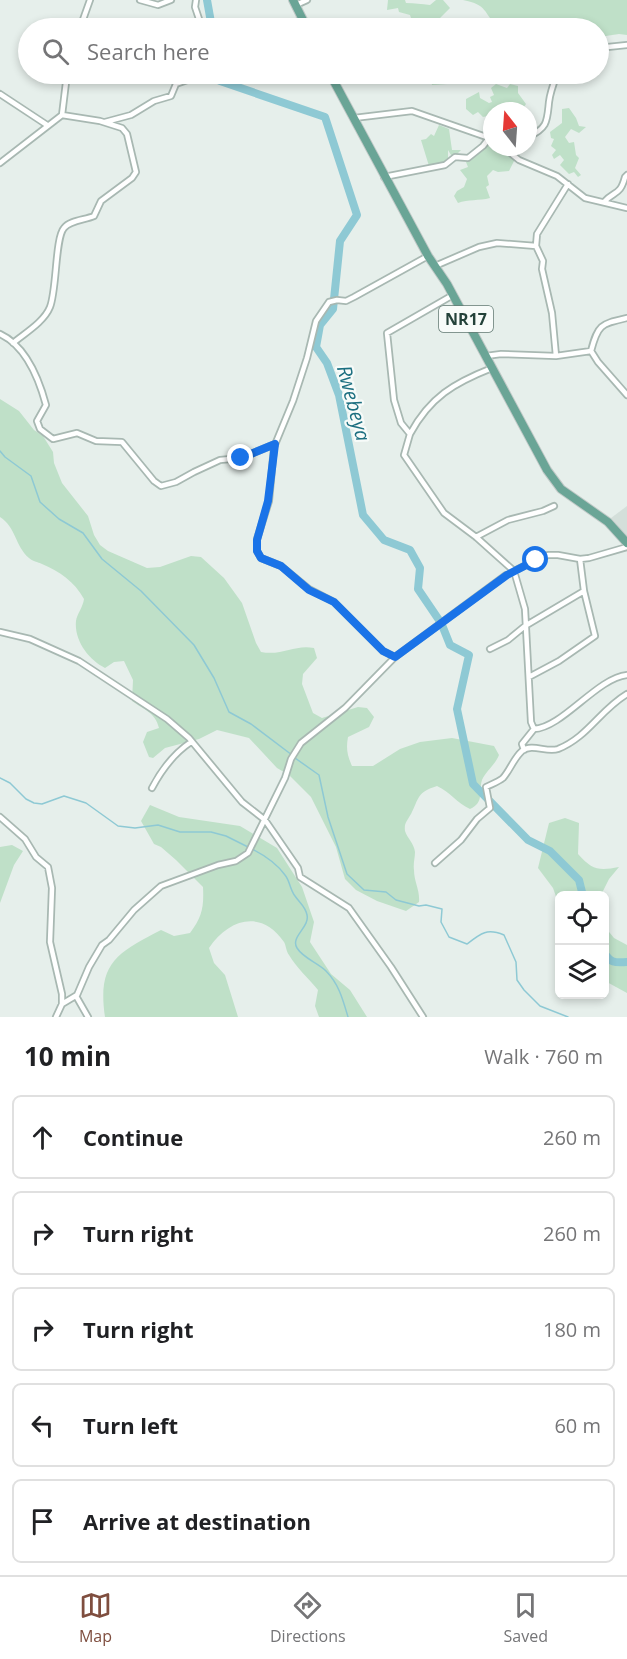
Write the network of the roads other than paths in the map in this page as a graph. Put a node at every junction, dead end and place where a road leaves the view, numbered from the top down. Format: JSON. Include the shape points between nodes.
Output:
{"nodes":[{"id":1,"x":90,"y":0,"type":"edge"},
{"id":2,"x":140,"y":0,"type":"edge"},
{"id":3,"x":171,"y":0,"type":"edge"},
{"id":4,"x":196,"y":0,"type":"edge"},
{"id":5,"x":307,"y":0,"type":"edge"},
{"id":6,"x":294,"y":2,"type":"edge"},
{"id":7,"x":84,"y":18,"type":"edge"},
{"id":8,"x":199,"y":18,"type":"edge"},
{"id":9,"x":301,"y":18,"type":"edge"},
{"id":10,"x":627,"y":45,"type":"edge"},
{"id":11,"x":609,"y":47,"type":"edge"},
{"id":12,"x":66,"y":84,"type":"edge"},
{"id":13,"x":176,"y":84,"type":"edge"},
{"id":14,"x":335,"y":84,"type":"edge"},
{"id":15,"x":554,"y":84,"type":"edge"},
{"id":16,"x":0,"y":94,"type":"edge"},
{"id":17,"x":62,"y":115,"type":"junction"},
{"id":18,"x":354,"y":118,"type":"junction"},
{"id":19,"x":105,"y":122,"type":"junction"},
{"id":20,"x":47,"y":125,"type":"junction"},
{"id":21,"x":537,"y":132,"type":"edge"},
{"id":22,"x":483,"y":136,"type":"edge"},
{"id":23,"x":483,"y":146,"type":"edge"},
{"id":24,"x":515,"y":156,"type":"edge"},
{"id":25,"x":0,"y":163,"type":"edge"},
{"id":26,"x":627,"y":175,"type":"edge"},
{"id":27,"x":384,"y":177,"type":"junction"},
{"id":28,"x":568,"y":184,"type":"junction"},
{"id":29,"x":604,"y":202,"type":"junction"},
{"id":30,"x":627,"y":208,"type":"edge"},
{"id":31,"x":536,"y":246,"type":"junction"},
{"id":32,"x":428,"y":256,"type":"junction"},
{"id":33,"x":435,"y":267,"type":"junction"},
{"id":34,"x":453,"y":295,"type":"junction"},
{"id":35,"x":627,"y":318,"type":"edge"},
{"id":36,"x":0,"y":334,"type":"edge"},
{"id":37,"x":13,"y":343,"type":"junction"},
{"id":38,"x":591,"y":351,"type":"junction"},
{"id":39,"x":486,"y":356,"type":"junction"},
{"id":40,"x":556,"y":356,"type":"junction"},
{"id":41,"x":492,"y":368,"type":"junction"},
{"id":42,"x":626,"y":392,"type":"edge"},
{"id":43,"x":410,"y":434,"type":"junction"},
{"id":44,"x":275,"y":444,"type":"junction"},
{"id":45,"x":554,"y":506,"type":"dead end"},
{"id":46,"x":476,"y":537,"type":"junction"},
{"id":47,"x":627,"y":545,"type":"edge"},
{"id":48,"x":580,"y":559,"type":"junction"},
{"id":49,"x":514,"y":571,"type":"junction"},
{"id":50,"x":584,"y":591,"type":"junction"},
{"id":51,"x":525,"y":626,"type":"junction"},
{"id":52,"x":0,"y":632,"type":"edge"},
{"id":53,"x":490,"y":649,"type":"dead end"},
{"id":54,"x":395,"y":657,"type":"junction"},
{"id":55,"x":627,"y":675,"type":"edge"},
{"id":56,"x":529,"y":677,"type":"junction"},
{"id":57,"x":627,"y":694,"type":"edge"},
{"id":58,"x":534,"y":729,"type":"junction"},
{"id":59,"x":191,"y":742,"type":"junction"},
{"id":60,"x":524,"y":750,"type":"junction"},
{"id":61,"x":152,"y":788,"type":"dead end"},
{"id":62,"x":0,"y":817,"type":"edge"},
{"id":63,"x":265,"y":820,"type":"junction"},
{"id":64,"x":435,"y":863,"type":"dead end"},
{"id":65,"x":76,"y":996,"type":"junction"},
{"id":66,"x":62,"y":1004,"type":"junction"},
{"id":67,"x":56,"y":1017,"type":"edge"},
{"id":68,"x":88,"y":1017,"type":"edge"},
{"id":69,"x":423,"y":1017,"type":"edge"}],
"edges":[{"from":1,"to":7,"type":"street"},
{"from":2,"to":3,"type":"street","via":[[158,4]]},
{"from":4,"to":8,"type":"street"},
{"from":5,"to":6,"type":"street"},
{"from":6,"to":9,"type":"main road"},
{"from":10,"to":11,"type":"street"},
{"from":12,"to":17,"type":"street"},
{"from":13,"to":19,"type":"street","via":[[171,96],[131,115]]},
{"from":14,"to":18,"type":"main road","number":"NR17"},
{"from":15,"to":21,"type":"street","via":[[548,120]]},
{"from":16,"to":20,"type":"street"},
{"from":17,"to":19,"type":"street"},
{"from":17,"to":20,"type":"street"},
{"from":18,"to":22,"type":"street","via":[[412,111]]},
{"from":18,"to":27,"type":"main road","number":"NR17"},
{"from":19,"to":37,"type":"street","via":[[125,130],[136,172],[104,199],[94,216],[63,228],[50,307]]},
{"from":20,"to":25,"type":"street"},
{"from":23,"to":27,"type":"street","via":[[468,158],[455,157],[445,165]]},
{"from":24,"to":28,"type":"street"},
{"from":26,"to":29,"type":"street","via":[[618,193]]},
{"from":27,"to":32,"type":"main road","number":"NR17"},
{"from":28,"to":29,"type":"street","via":[[585,198]]},
{"from":28,"to":31,"type":"street","via":[[537,234]]},
{"from":29,"to":30,"type":"street"},
{"from":31,"to":33,"type":"street","via":[[497,243]]},
{"from":31,"to":40,"type":"street","via":[[543,261]]},
{"from":32,"to":33,"type":"main road","number":"NR17"},
{"from":32,"to":44,"type":"street","via":[[346,301],[329,302],[316,321],[293,401]]},
{"from":33,"to":34,"type":"main road","number":"NR17"},
{"from":34,"to":39,"type":"main road","number":"NR17"},
{"from":34,"to":43,"type":"street","via":[[387,333],[394,400],[401,423]]},
{"from":35,"to":38,"type":"street","via":[[606,323],[596,331]]},
{"from":36,"to":37,"type":"street"},
{"from":37,"to":44,"type":"street","via":[[29,360],[45,402],[37,422],[40,429],[53,438],[77,433],[96,441],[122,442],[161,486],[220,460],[241,458]]},
{"from":38,"to":40,"type":"street"},
{"from":38,"to":42,"type":"street"},
{"from":39,"to":40,"type":"street"},
{"from":39,"to":41,"type":"main road","number":"NR17"},
{"from":41,"to":43,"type":"street","via":[[446,390],[419,417]]},
{"from":41,"to":47,"type":"main road","number":"NR17","via":[[553,481],[608,522]]},
{"from":43,"to":46,"type":"street","via":[[404,455],[412,469],[444,513]]},
{"from":44,"to":54,"type":"street","via":[[257,551],[261,558],[281,566],[309,590],[334,602],[383,651]]},
{"from":45,"to":46,"type":"street","via":[[508,520]]},
{"from":46,"to":49,"type":"street"},
{"from":47,"to":48,"type":"street"},
{"from":48,"to":49,"type":"street","via":[[548,555]]},
{"from":48,"to":50,"type":"street"},
{"from":49,"to":51,"type":"street","via":[[522,595]]},
{"from":49,"to":54,"type":"street"},
{"from":50,"to":51,"type":"street"},
{"from":50,"to":56,"type":"street","via":[[595,636]]},
{"from":51,"to":53,"type":"street"},
{"from":51,"to":56,"type":"street"},
{"from":52,"to":59,"type":"street","via":[[30,639],[79,661],[167,719]]},
{"from":54,"to":63,"type":"street","via":[[345,708],[301,743]]},
{"from":55,"to":58,"type":"street","via":[[612,679],[548,725]]},
{"from":56,"to":58,"type":"street"},
{"from":57,"to":60,"type":"street","via":[[610,705],[573,742],[556,750]]},
{"from":58,"to":60,"type":"street","via":[[522,744]]},
{"from":59,"to":61,"type":"street","via":[[162,769]]},
{"from":59,"to":63,"type":"street","via":[[242,802]]},
{"from":60,"to":64,"type":"street","via":[[500,780],[486,787],[490,808]]},
{"from":62,"to":66,"type":"street","via":[[48,867],[52,888],[50,942]]},
{"from":63,"to":65,"type":"street","via":[[248,853],[166,884],[134,910],[102,945]]},
{"from":63,"to":69,"type":"street","via":[[295,863],[300,877],[348,908]]},
{"from":65,"to":66,"type":"street"},
{"from":65,"to":68,"type":"street"},
{"from":66,"to":67,"type":"street"}]}
